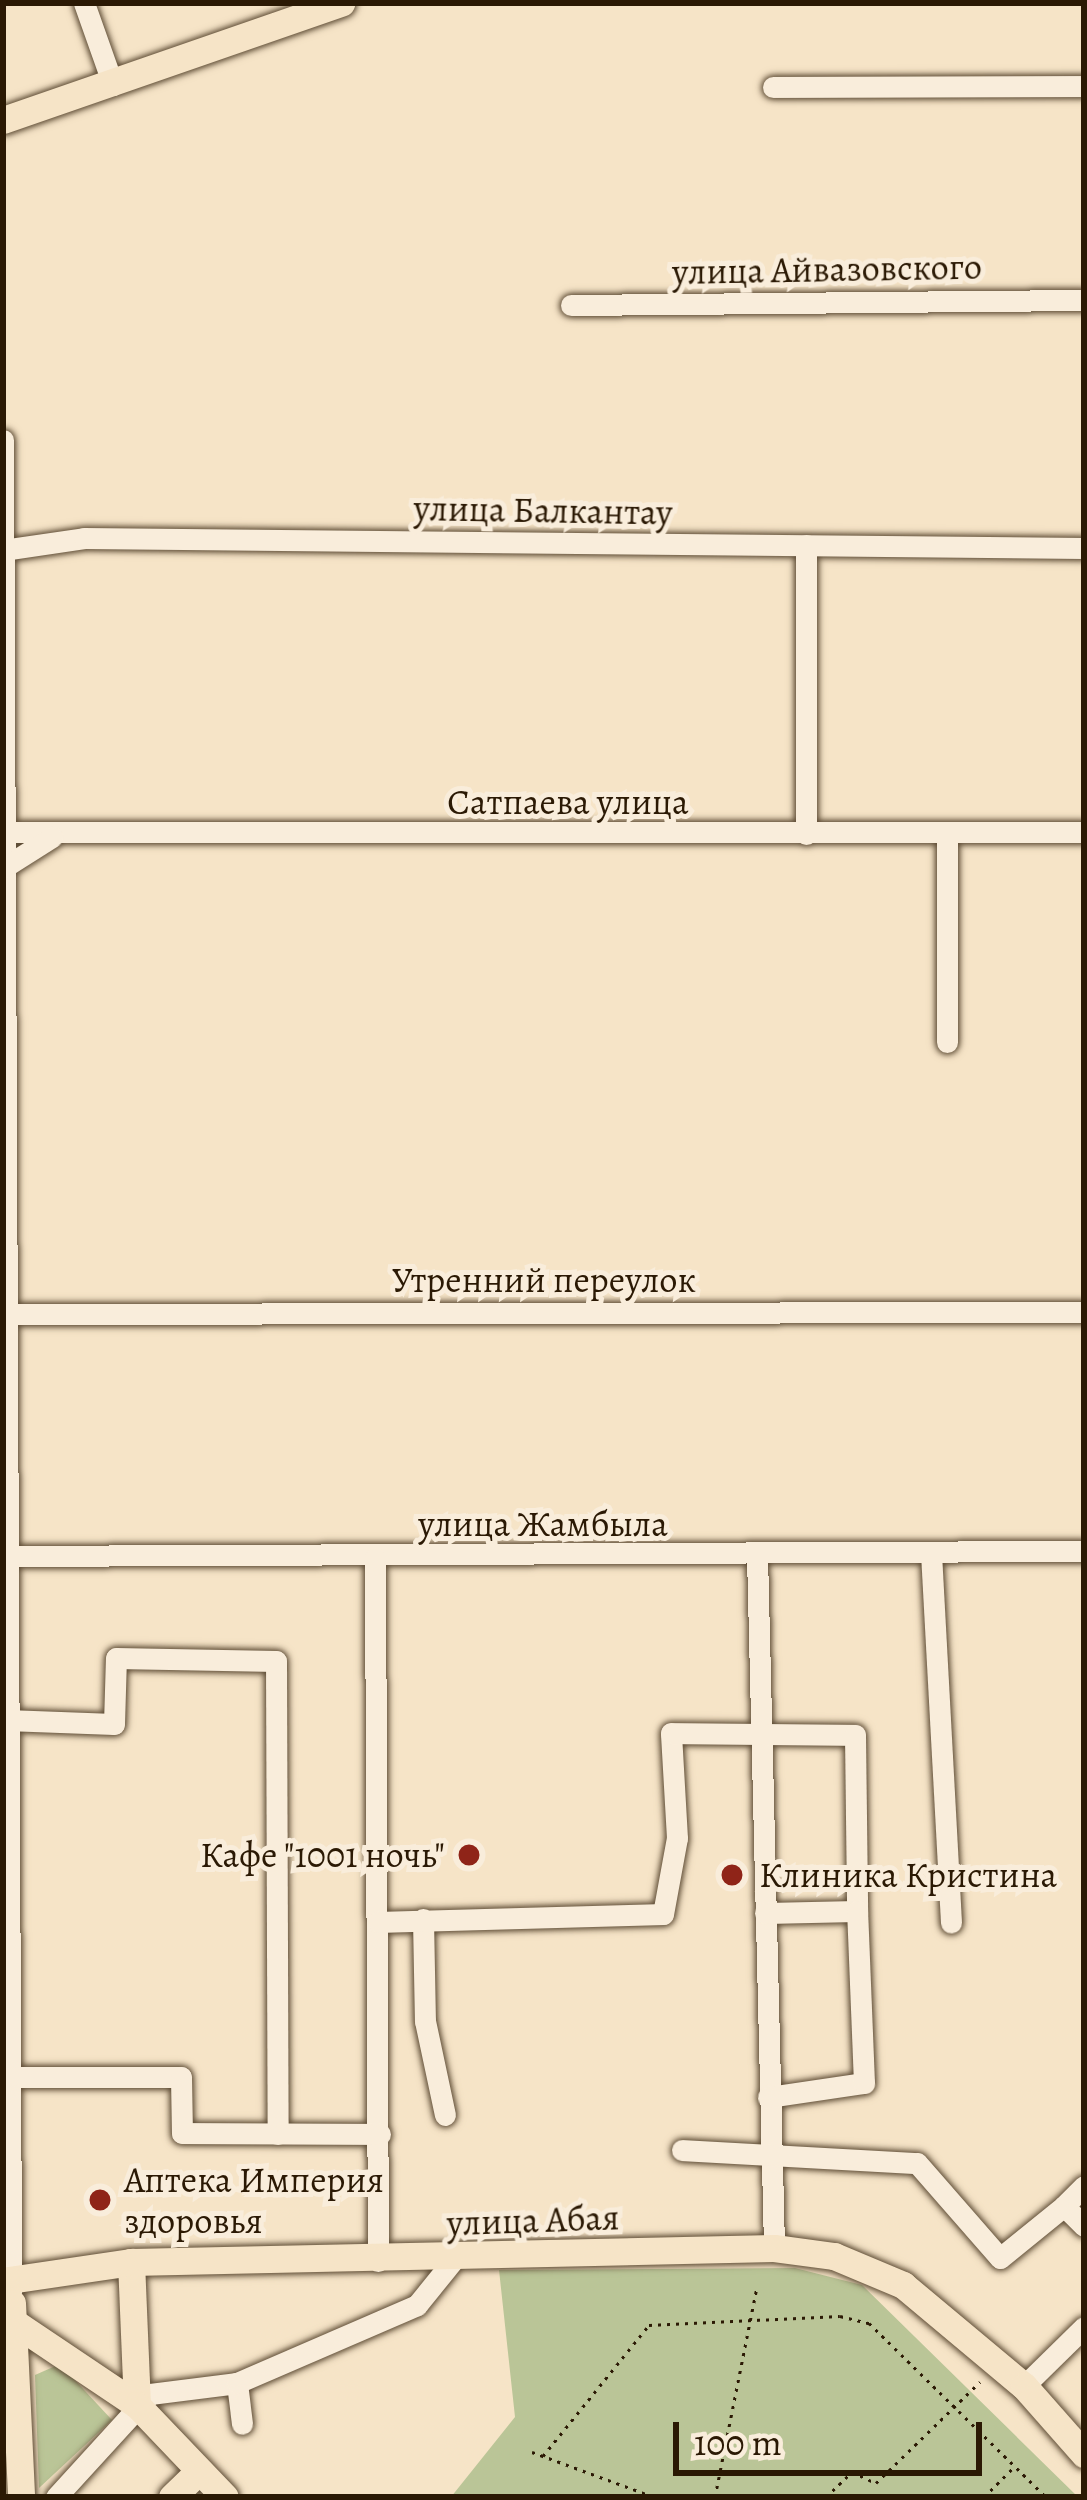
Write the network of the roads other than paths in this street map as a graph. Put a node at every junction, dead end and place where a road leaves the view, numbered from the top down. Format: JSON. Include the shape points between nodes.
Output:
{"nodes":[{"id":1,"x":84,"y":3,"type":"edge"},
{"id":2,"x":341,"y":3,"type":"edge"},
{"id":3,"x":284,"y":12,"type":"edge"},
{"id":4,"x":113,"y":85,"type":"junction"},
{"id":5,"x":1084,"y":86,"type":"edge"},
{"id":6,"x":773,"y":87,"type":"dead end"},
{"id":7,"x":3,"y":120,"type":"edge"},
{"id":8,"x":1084,"y":300,"type":"edge"},
{"id":9,"x":572,"y":304,"type":"dead end"},
{"id":10,"x":3,"y":440,"type":"edge"},
{"id":11,"x":806,"y":545,"type":"junction"},
{"id":12,"x":1084,"y":548,"type":"edge"},
{"id":13,"x":6,"y":550,"type":"edge"},
{"id":14,"x":4,"y":832,"type":"edge"},
{"id":15,"x":1084,"y":832,"type":"edge"},
{"id":16,"x":946,"y":833,"type":"junction"},
{"id":17,"x":806,"y":834,"type":"junction"},
{"id":18,"x":52,"y":837,"type":"junction"},
{"id":19,"x":3,"y":868,"type":"edge"},
{"id":20,"x":947,"y":1042,"type":"dead end"},
{"id":21,"x":4,"y":1215,"type":"edge"},
{"id":22,"x":1084,"y":1312,"type":"edge"},
{"id":23,"x":4,"y":1314,"type":"edge"},
{"id":24,"x":1084,"y":1551,"type":"edge"},
{"id":25,"x":931,"y":1552,"type":"junction"},
{"id":26,"x":757,"y":1555,"type":"junction"},
{"id":27,"x":5,"y":1556,"type":"edge"},
{"id":28,"x":375,"y":1558,"type":"junction"},
{"id":29,"x":6,"y":1720,"type":"junction"},
{"id":30,"x":763,"y":1735,"type":"junction"},
{"id":31,"x":856,"y":1911,"type":"junction"},
{"id":32,"x":765,"y":1912,"type":"junction"},
{"id":33,"x":424,"y":1919,"type":"junction"},
{"id":34,"x":378,"y":1922,"type":"junction"},
{"id":35,"x":951,"y":1922,"type":"dead end"},
{"id":36,"x":8,"y":2077,"type":"junction"},
{"id":37,"x":768,"y":2097,"type":"junction"},
{"id":38,"x":445,"y":2114,"type":"dead end"},
{"id":39,"x":278,"y":2134,"type":"junction"},
{"id":40,"x":380,"y":2134,"type":"junction"},
{"id":41,"x":682,"y":2150,"type":"dead end"},
{"id":42,"x":769,"y":2152,"type":"junction"},
{"id":43,"x":1084,"y":2186,"type":"edge"},
{"id":44,"x":1064,"y":2206,"type":"junction"},
{"id":45,"x":1084,"y":2226,"type":"edge"},
{"id":46,"x":774,"y":2248,"type":"junction"},
{"id":47,"x":455,"y":2258,"type":"junction"},
{"id":48,"x":378,"y":2260,"type":"junction"},
{"id":49,"x":131,"y":2262,"type":"junction"},
{"id":50,"x":8,"y":2298,"type":"edge"},
{"id":51,"x":1084,"y":2327,"type":"edge"},
{"id":52,"x":237,"y":2383,"type":"junction"},
{"id":53,"x":1024,"y":2386,"type":"junction"},
{"id":54,"x":137,"y":2404,"type":"junction"},
{"id":55,"x":242,"y":2424,"type":"dead end"},
{"id":56,"x":1084,"y":2454,"type":"edge"},
{"id":57,"x":200,"y":2471,"type":"junction"},
{"id":58,"x":21,"y":2497,"type":"edge"},
{"id":59,"x":56,"y":2497,"type":"edge"},
{"id":60,"x":172,"y":2497,"type":"edge"},
{"id":61,"x":225,"y":2497,"type":"edge"}],
"edges":[{"from":1,"to":4,"type":"street"},
{"from":2,"to":3,"type":"main road"},
{"from":3,"to":4,"type":"main road"},
{"from":4,"to":7,"type":"main road"},
{"from":5,"to":6,"type":"street"},
{"from":8,"to":9,"type":"street","name":"улица Айвазовского"},
{"from":10,"to":13,"type":"street"},
{"from":11,"to":12,"type":"street","name":"улица Балкантау"},
{"from":11,"to":13,"type":"street","name":"улица Балкантау","via":[[84,538]]},
{"from":11,"to":17,"type":"street"},
{"from":13,"to":14,"type":"street"},
{"from":14,"to":18,"type":"street","name":"Сатпаева улица"},
{"from":14,"to":19,"type":"street"},
{"from":15,"to":16,"type":"street","name":"Сатпаева улица"},
{"from":16,"to":17,"type":"street","name":"Сатпаева улица"},
{"from":16,"to":20,"type":"street"},
{"from":17,"to":18,"type":"street","name":"Сатпаева улица"},
{"from":18,"to":19,"type":"street"},
{"from":19,"to":21,"type":"street"},
{"from":21,"to":23,"type":"street"},
{"from":22,"to":23,"type":"street","name":"Утренний переулок"},
{"from":23,"to":27,"type":"street"},
{"from":24,"to":25,"type":"street","name":"улица Жамбыла"},
{"from":25,"to":26,"type":"street","name":"улица Жамбыла"},
{"from":25,"to":35,"type":"street"},
{"from":26,"to":28,"type":"street","name":"улица Жамбыла"},
{"from":26,"to":30,"type":"street"},
{"from":27,"to":28,"type":"street","name":"улица Жамбыла"},
{"from":27,"to":29,"type":"street"},
{"from":28,"to":34,"type":"street"},
{"from":29,"to":36,"type":"street"},
{"from":29,"to":39,"type":"street","via":[[114,1724],[116,1658],[276,1661]]},
{"from":30,"to":31,"type":"street","via":[[844,1731],[859,1742]]},
{"from":30,"to":32,"type":"street"},
{"from":30,"to":33,"type":"street","via":[[671,1733],[677,1838],[663,1914]]},
{"from":31,"to":32,"type":"street"},
{"from":31,"to":37,"type":"street","via":[[864,2083]]},
{"from":32,"to":37,"type":"street"},
{"from":33,"to":34,"type":"street"},
{"from":33,"to":38,"type":"street","via":[[425,2021]]},
{"from":34,"to":40,"type":"street"},
{"from":36,"to":39,"type":"street","via":[[181,2078],[182,2134]]},
{"from":36,"to":50,"type":"street"},
{"from":37,"to":42,"type":"street"},
{"from":39,"to":40,"type":"street"},
{"from":40,"to":48,"type":"street"},
{"from":41,"to":42,"type":"street"},
{"from":42,"to":44,"type":"street","via":[[917,2163],[1000,2258]]},
{"from":42,"to":46,"type":"street"},
{"from":43,"to":44,"type":"street"},
{"from":44,"to":45,"type":"street"},
{"from":46,"to":47,"type":"main road","name":"улица Абая"},
{"from":46,"to":53,"type":"main road","name":"улица Абая","via":[[834,2256],[903,2284]]},
{"from":47,"to":48,"type":"main road","name":"улица Абая"},
{"from":47,"to":52,"type":"street","via":[[417,2305]]},
{"from":48,"to":49,"type":"main road","name":"улица Абая"},
{"from":49,"to":50,"type":"main road","name":"улица Абая"},
{"from":49,"to":54,"type":"main road"},
{"from":50,"to":54,"type":"main road"},
{"from":50,"to":58,"type":"main road"},
{"from":51,"to":53,"type":"street"},
{"from":52,"to":54,"type":"street","via":[[173,2383]]},
{"from":52,"to":55,"type":"street"},
{"from":53,"to":56,"type":"main road","name":"улица Абая"},
{"from":54,"to":57,"type":"main road"},
{"from":54,"to":59,"type":"street"},
{"from":57,"to":60,"type":"main road"},
{"from":57,"to":61,"type":"main road"}]}
